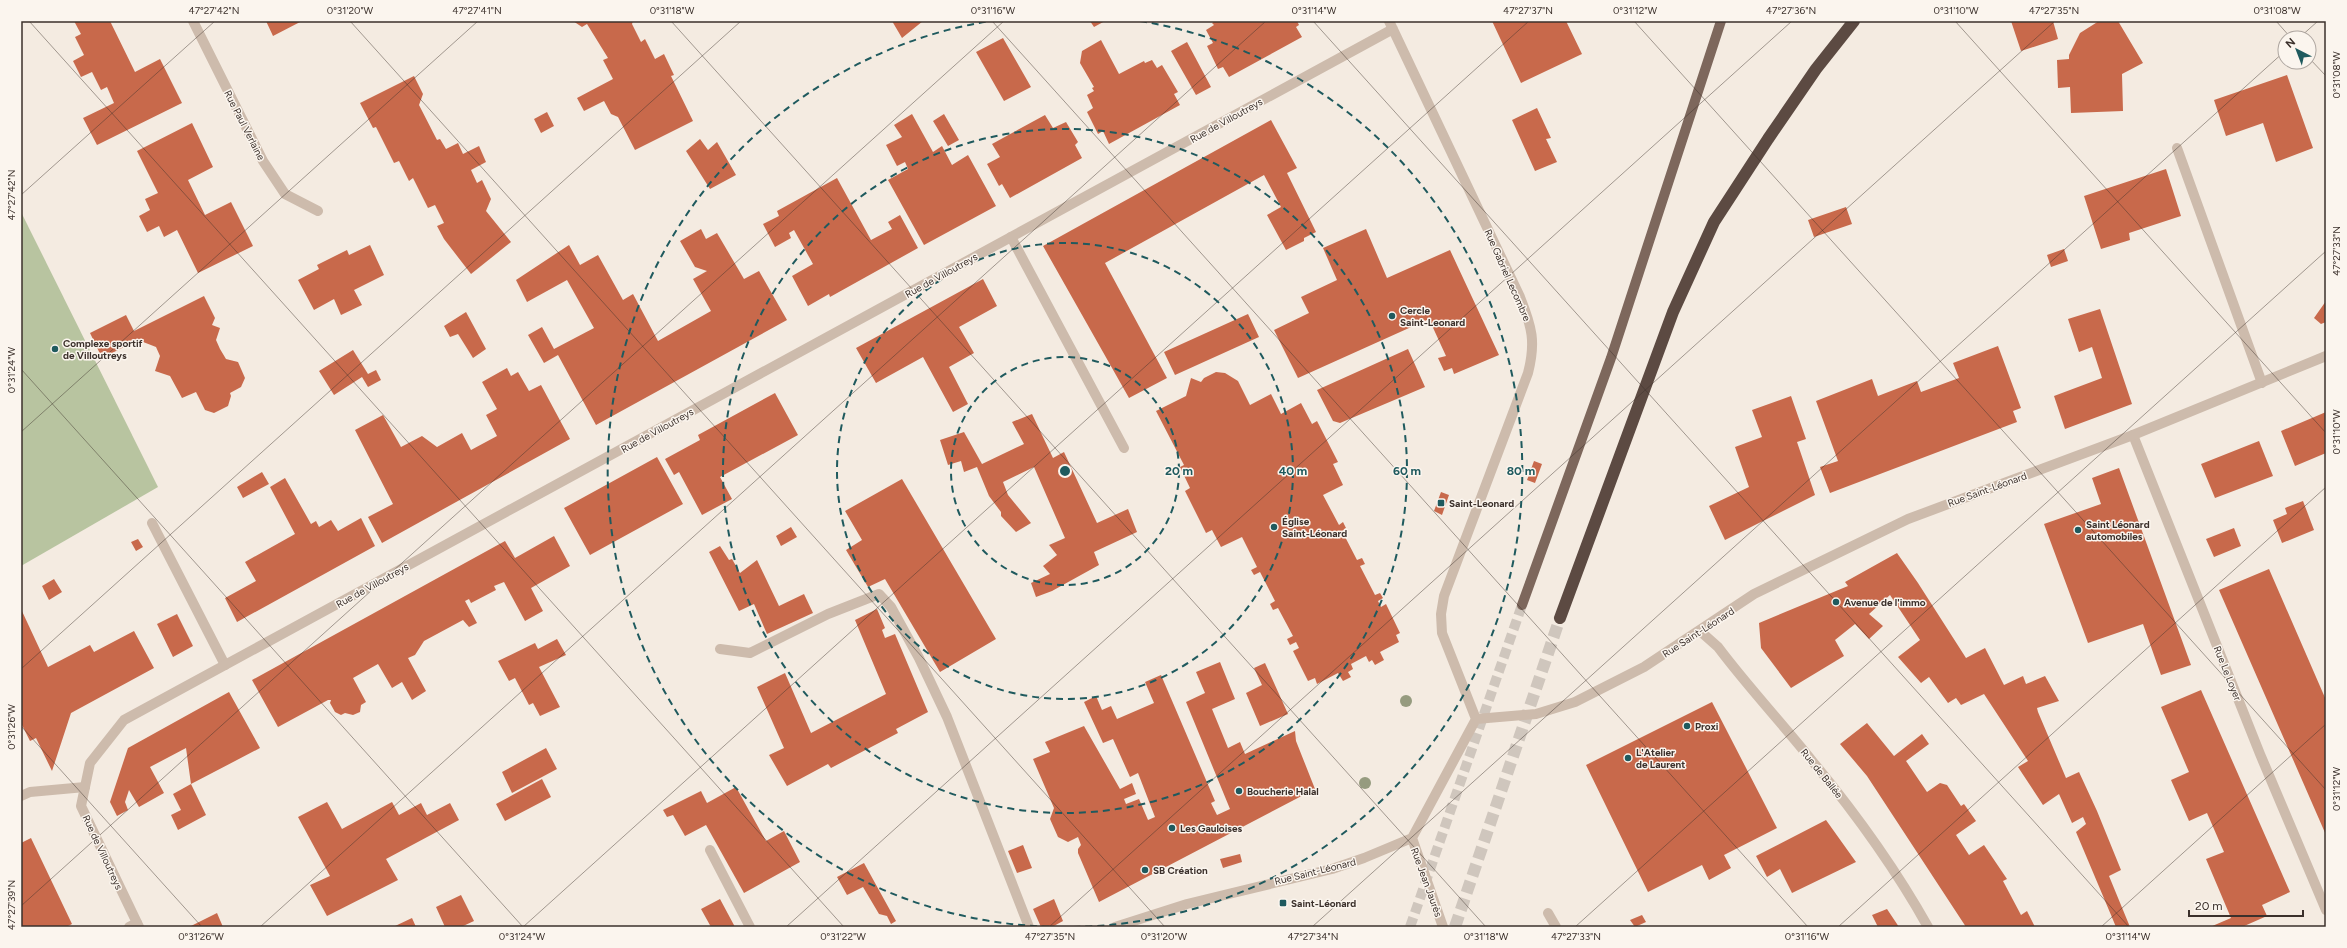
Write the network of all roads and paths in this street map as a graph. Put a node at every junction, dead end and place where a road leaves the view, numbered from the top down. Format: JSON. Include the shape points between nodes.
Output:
{"nodes":[{"id":1,"x":193,"y":21,"type":"edge"},
{"id":2,"x":1721,"y":21,"type":"edge"},
{"id":3,"x":1854,"y":21,"type":"edge"},
{"id":4,"x":1391,"y":25,"type":"edge"},
{"id":5,"x":2177,"y":148,"type":"dead end"},
{"id":6,"x":318,"y":211,"type":"dead end"},
{"id":7,"x":1011,"y":237,"type":"junction"},
{"id":8,"x":2326,"y":356,"type":"edge"},
{"id":9,"x":2262,"y":383,"type":"junction"},
{"id":10,"x":2133,"y":435,"type":"junction"},
{"id":11,"x":1124,"y":448,"type":"dead end"},
{"id":12,"x":152,"y":523,"type":"dead end"},
{"id":13,"x":1522,"y":605,"type":"tunnel mouth"},
{"id":14,"x":1560,"y":618,"type":"tunnel mouth"},
{"id":15,"x":1700,"y":631,"type":"junction"},
{"id":16,"x":720,"y":649,"type":"dead end"},
{"id":17,"x":225,"y":665,"type":"junction"},
{"id":18,"x":1476,"y":719,"type":"junction"},
{"id":19,"x":85,"y":787,"type":"junction"},
{"id":20,"x":21,"y":796,"type":"edge"},
{"id":21,"x":1412,"y":838,"type":"junction"},
{"id":22,"x":710,"y":850,"type":"dead end"},
{"id":23,"x":2326,"y":910,"type":"edge"},
{"id":24,"x":1548,"y":913,"type":"dead end"},
{"id":25,"x":135,"y":926,"type":"edge"},
{"id":26,"x":750,"y":927,"type":"edge"},
{"id":27,"x":1029,"y":927,"type":"edge"},
{"id":28,"x":1115,"y":927,"type":"edge"},
{"id":29,"x":1443,"y":927,"type":"edge"},
{"id":30,"x":1556,"y":927,"type":"edge"},
{"id":31,"x":1928,"y":927,"type":"edge"}],
"edges":[{"from":1,"to":6,"type":"street","name":"Rue Paul Verlaine","via":[[263,161],[285,194]]},
{"from":2,"to":13,"type":"main road","via":[[1611,358]]},
{"from":3,"to":14,"type":"highway","via":[[1816,69],[1714,222],[1673,312]]},
{"from":4,"to":7,"type":"street","name":"Rue de Villoutreys"},
{"from":4,"to":18,"type":"street","name":"Rue Gabriel Lecombre","via":[[1520,297],[1533,337],[1533,354],[1528,373],[1444,596],[1441,614],[1442,633]]},
{"from":5,"to":9,"type":"street"},
{"from":7,"to":11,"type":"street"},
{"from":7,"to":17,"type":"street","name":"Rue de Villoutreys"},
{"from":8,"to":9,"type":"street","name":"Rue Saint-Léonard"},
{"from":9,"to":10,"type":"street","name":"Rue Saint-Léonard"},
{"from":10,"to":15,"type":"street","name":"Rue Saint-Léonard","via":[[1908,519],[1754,594]]},
{"from":10,"to":23,"type":"street","name":"Rue Le Loyer","via":[[2260,754]]},
{"from":12,"to":17,"type":"street"},
{"from":15,"to":18,"type":"street","name":"Rue Saint-Léonard","via":[[1644,666],[1576,702],[1536,714]]},
{"from":15,"to":31,"type":"street","name":"Rue de Ballée","via":[[1718,647],[1861,824],[1906,887]]},
{"from":16,"to":27,"type":"street","via":[[750,653],[828,614],[879,594],[891,607],[947,717]]},
{"from":17,"to":19,"type":"street","name":"Rue de Villoutreys","via":[[124,720],[90,762]]},
{"from":18,"to":21,"type":"street"},
{"from":19,"to":20,"type":"street","via":[[30,792]]},
{"from":19,"to":25,"type":"street","name":"Rue de Villoutreys","via":[[81,806]]},
{"from":21,"to":28,"type":"street","name":"Rue Saint-Léonard","via":[[1332,869],[1158,911]]},
{"from":21,"to":29,"type":"street","name":"Rue Jean Jaurès"},
{"from":22,"to":26,"type":"street"},
{"from":24,"to":30,"type":"street"}]}
